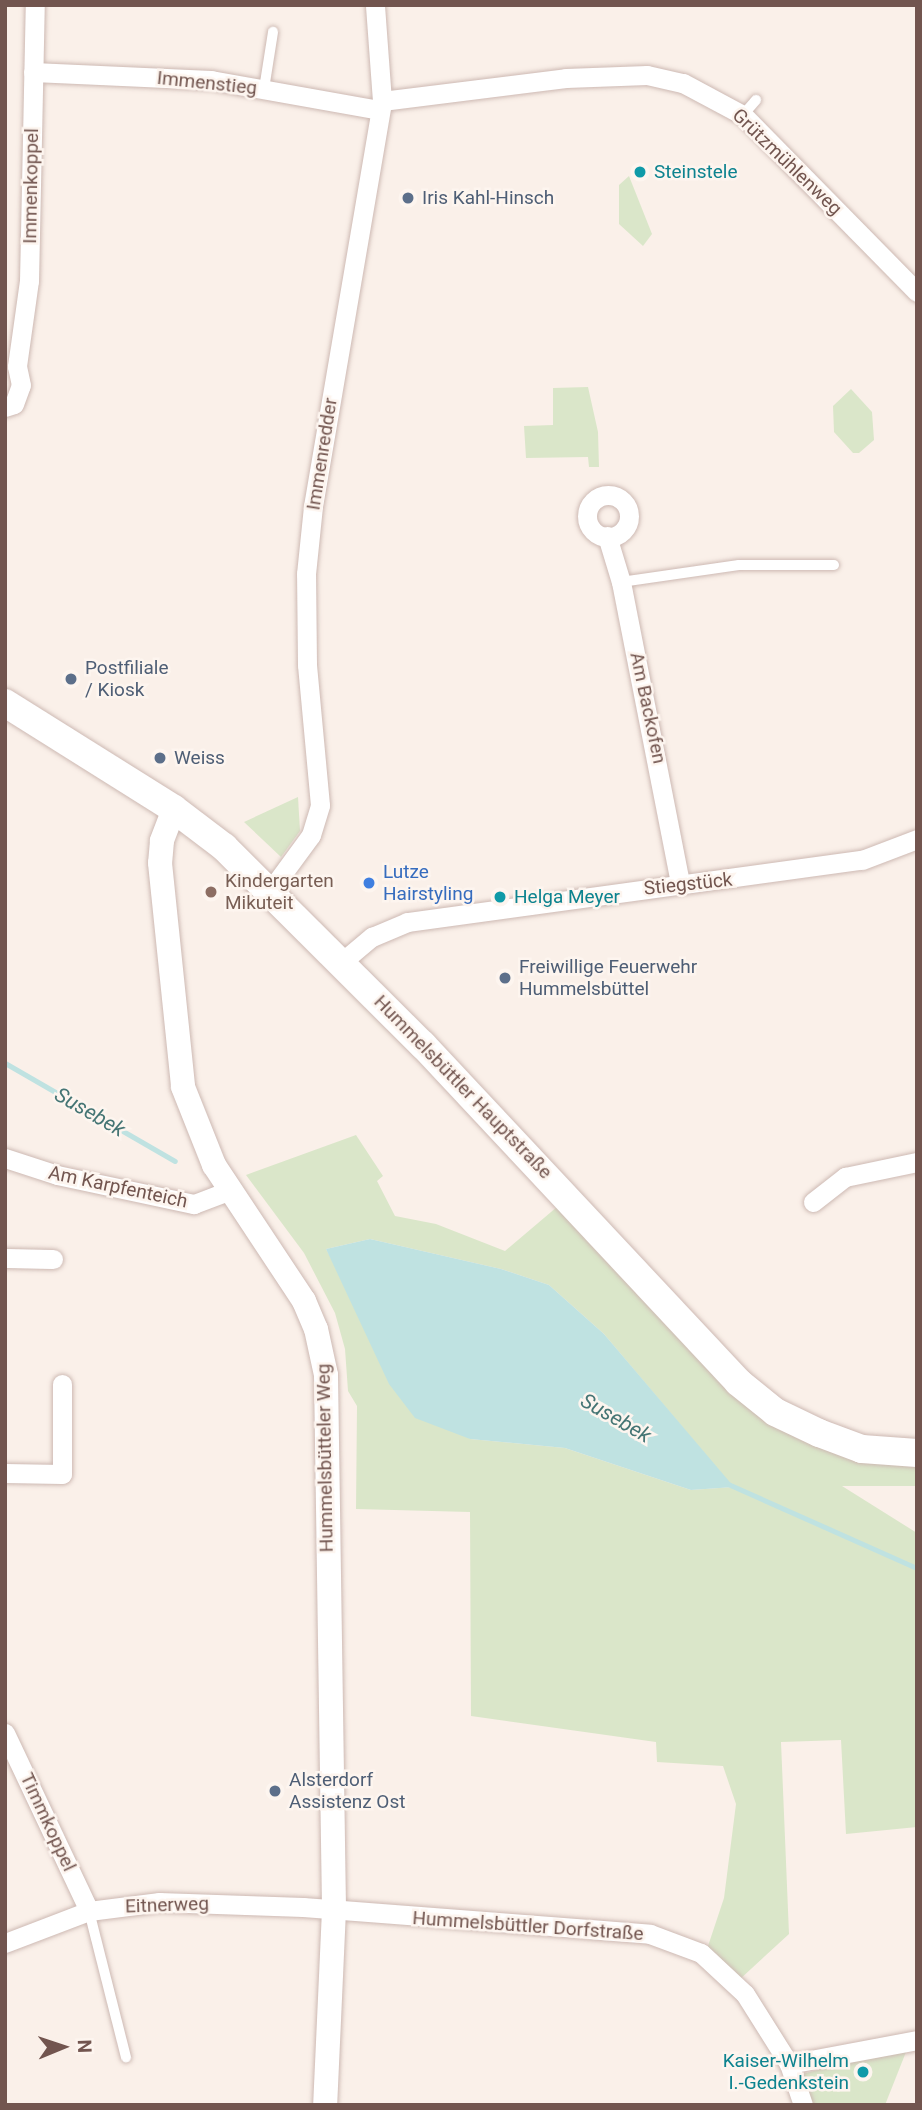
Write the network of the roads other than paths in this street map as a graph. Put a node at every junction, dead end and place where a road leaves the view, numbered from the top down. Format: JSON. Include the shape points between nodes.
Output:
{"nodes":[{"id":1,"x":36,"y":5,"type":"edge"},
{"id":2,"x":375,"y":5,"type":"edge"},
{"id":3,"x":273,"y":32,"type":"dead end"},
{"id":4,"x":33,"y":72,"type":"junction"},
{"id":5,"x":264,"y":89,"type":"junction"},
{"id":6,"x":380,"y":106,"type":"junction"},
{"id":7,"x":917,"y":292,"type":"edge"},
{"id":8,"x":11,"y":368,"type":"edge"},
{"id":9,"x":5,"y":407,"type":"edge"},
{"id":10,"x":607,"y":537,"type":"dead end"},
{"id":11,"x":834,"y":565,"type":"dead end"},
{"id":12,"x":621,"y":582,"type":"junction"},
{"id":13,"x":5,"y":703,"type":"edge"},
{"id":14,"x":174,"y":809,"type":"junction"},
{"id":15,"x":917,"y":839,"type":"edge"},
{"id":16,"x":680,"y":882,"type":"junction"},
{"id":17,"x":271,"y":891,"type":"junction"},
{"id":18,"x":343,"y":961,"type":"junction"},
{"id":19,"x":5,"y":1158,"type":"edge"},
{"id":20,"x":917,"y":1162,"type":"edge"},
{"id":21,"x":230,"y":1190,"type":"junction"},
{"id":22,"x":813,"y":1202,"type":"dead end"},
{"id":23,"x":5,"y":1258,"type":"edge"},
{"id":24,"x":53,"y":1259,"type":"dead end"},
{"id":25,"x":62,"y":1384,"type":"dead end"},
{"id":26,"x":917,"y":1453,"type":"edge"},
{"id":27,"x":5,"y":1473,"type":"edge"},
{"id":28,"x":5,"y":1733,"type":"edge"},
{"id":29,"x":334,"y":1910,"type":"junction"},
{"id":30,"x":89,"y":1911,"type":"junction"},
{"id":31,"x":5,"y":1942,"type":"edge"},
{"id":32,"x":917,"y":2039,"type":"edge"},
{"id":33,"x":126,"y":2057,"type":"dead end"},
{"id":34,"x":789,"y":2064,"type":"junction"},
{"id":35,"x":325,"y":2105,"type":"edge"},
{"id":36,"x":803,"y":2105,"type":"edge"}],
"edges":[{"from":1,"to":4,"type":"street","name":"Immenkoppel"},
{"from":2,"to":6,"type":"street","name":"Immenredder"},
{"from":3,"to":5,"type":"lane"},
{"from":4,"to":5,"type":"street","name":"Immenstieg","via":[[190,78]]},
{"from":4,"to":8,"type":"street","name":"Immenkoppel","via":[[29,281]]},
{"from":5,"to":6,"type":"street","name":"Immenstieg"},
{"from":6,"to":7,"type":"street","name":"Grützmühlenweg","via":[[566,78],[647,75],[684,83],[750,108]]},
{"from":6,"to":17,"type":"street","name":"Immenredder","via":[[313,506],[306,574],[307,665],[320,805],[305,845]]},
{"from":8,"to":9,"type":"street","name":"Immenkoppel","via":[[21,385],[14,404]]},
{"from":10,"to":12,"type":"street","name":"Am Backofen"},
{"from":11,"to":12,"type":"lane","via":[[739,565]]},
{"from":12,"to":16,"type":"street","name":"Am Backofen"},
{"from":13,"to":14,"type":"main road","name":"Hummelsbüttler Hauptstraße"},
{"from":14,"to":17,"type":"main road","name":"Hummelsbüttler Hauptstraße","via":[[212,836]]},
{"from":14,"to":21,"type":"street","name":"Hummelsbütteler Weg","via":[[162,841],[160,863],[178,1060],[194,1122]]},
{"from":15,"to":16,"type":"street","name":"Stiegstück","via":[[862,860]]},
{"from":16,"to":18,"type":"street","name":"Stiegstück","via":[[407,922],[372,937]]},
{"from":17,"to":18,"type":"main road","name":"Hummelsbüttler Hauptstraße"},
{"from":18,"to":26,"type":"main road","name":"Hummelsbüttler Hauptstraße","via":[[738,1382],[775,1412],[819,1433],[862,1449]]},
{"from":19,"to":21,"type":"street","name":"Am Karpfenteich","via":[[57,1175],[194,1204]]},
{"from":20,"to":22,"type":"street","via":[[845,1177]]},
{"from":21,"to":29,"type":"street","name":"Hummelsbütteler Weg","via":[[304,1301],[324,1363]]},
{"from":23,"to":24,"type":"street"},
{"from":25,"to":27,"type":"street","via":[[61,1474]]},
{"from":28,"to":30,"type":"street","name":"Timmkoppel"},
{"from":29,"to":30,"type":"street","name":"Eitnerweg","via":[[159,1902]]},
{"from":29,"to":34,"type":"street","name":"Hummelsbüttler Dorfstraße","via":[[621,1931],[670,1939],[701,1953],[745,1994]]},
{"from":29,"to":35,"type":"street","name":"Hummelsbütteler Weg"},
{"from":30,"to":31,"type":"street","name":"Eitnerweg"},
{"from":30,"to":33,"type":"lane"},
{"from":32,"to":34,"type":"street"},
{"from":34,"to":36,"type":"street","name":"Hummelsbüttler Dorfstraße"}]}
